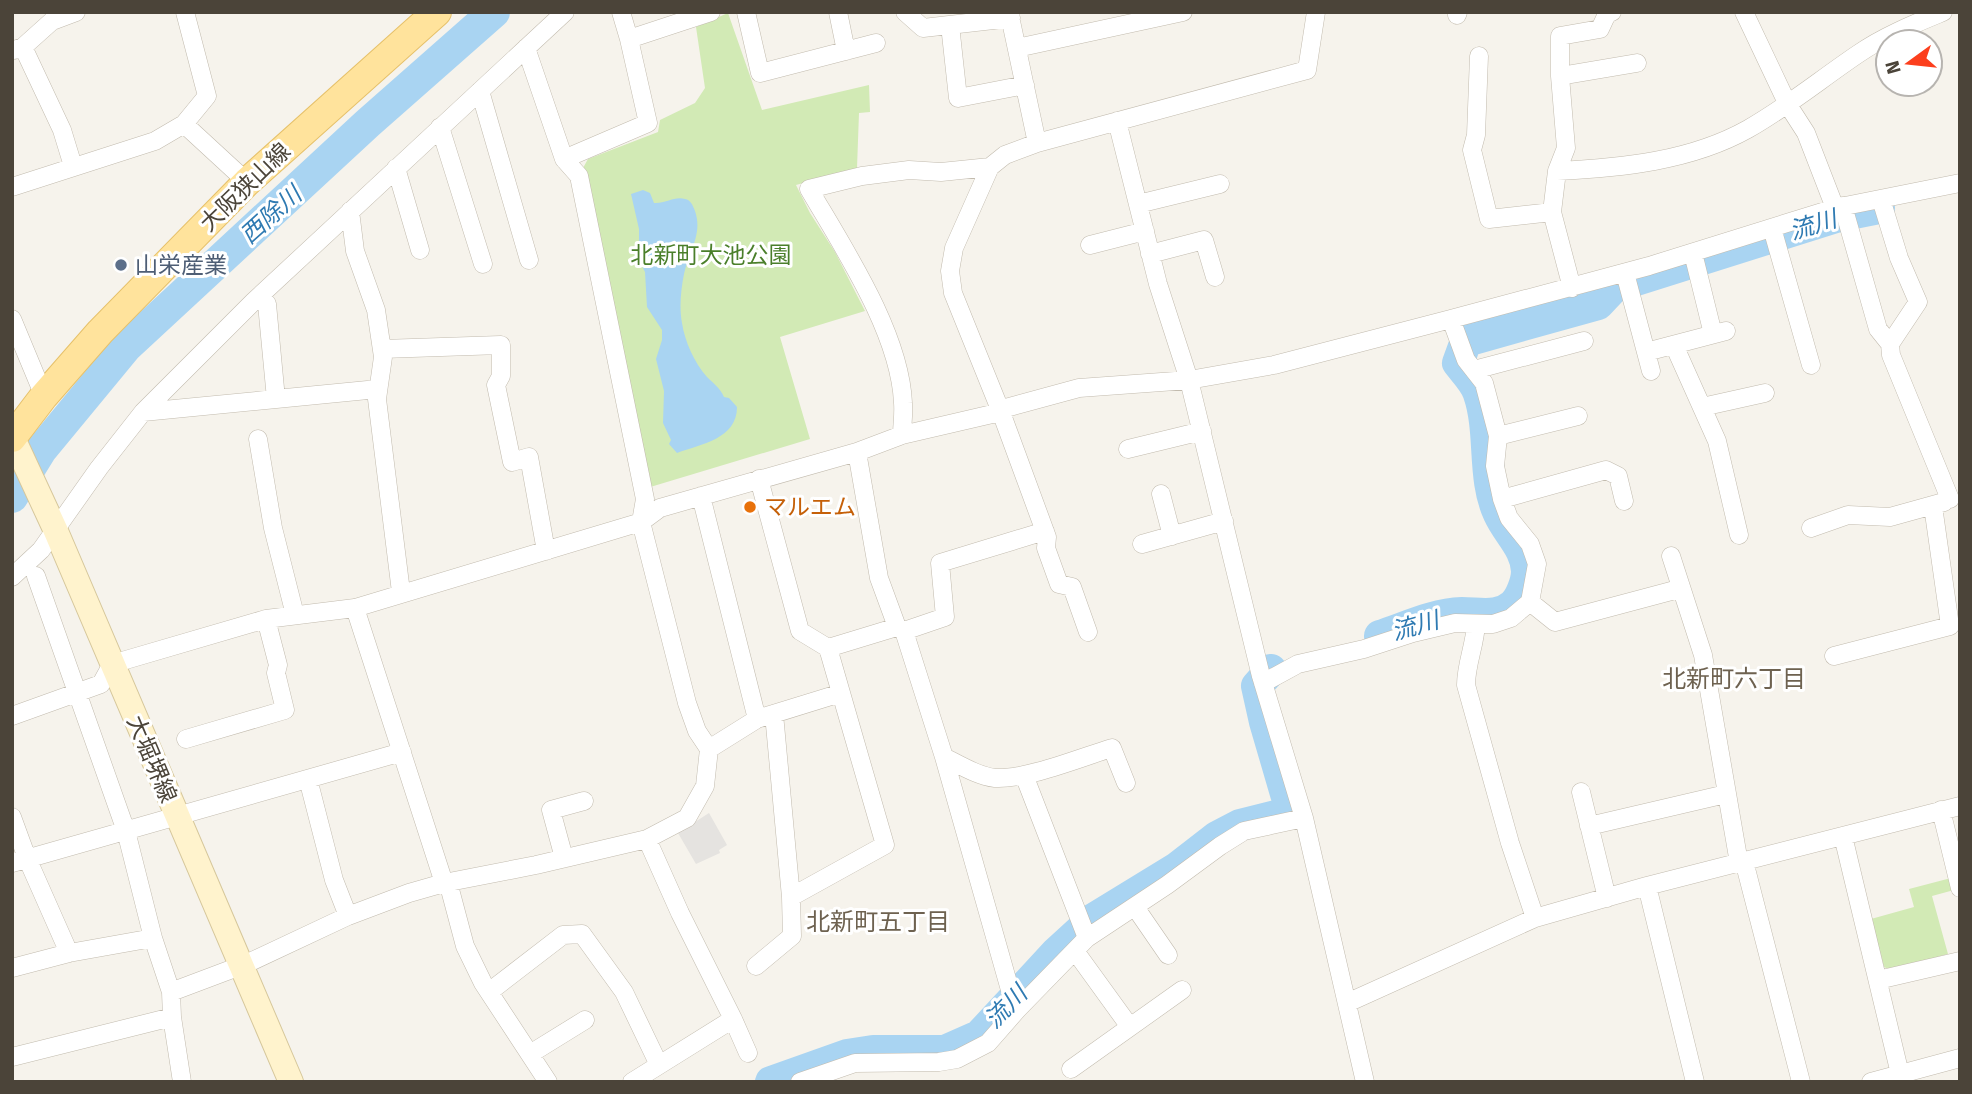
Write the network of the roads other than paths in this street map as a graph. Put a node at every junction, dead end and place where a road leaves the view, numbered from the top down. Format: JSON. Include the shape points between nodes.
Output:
{"nodes":[{"id":1,"x":76,"y":12,"type":"edge"},
{"id":2,"x":185,"y":12,"type":"edge"},
{"id":3,"x":437,"y":12,"type":"edge"},
{"id":4,"x":565,"y":12,"type":"edge"},
{"id":5,"x":621,"y":12,"type":"edge"},
{"id":6,"x":711,"y":12,"type":"edge"},
{"id":7,"x":746,"y":12,"type":"edge"},
{"id":8,"x":838,"y":12,"type":"edge"},
{"id":9,"x":905,"y":12,"type":"edge"},
{"id":10,"x":1183,"y":12,"type":"edge"},
{"id":11,"x":1316,"y":12,"type":"edge"},
{"id":12,"x":1612,"y":12,"type":"edge"},
{"id":13,"x":1744,"y":12,"type":"edge"},
{"id":14,"x":1943,"y":12,"type":"edge"},
{"id":15,"x":1010,"y":15,"type":"edge"},
{"id":16,"x":1903,"y":20,"type":"edge"},
{"id":17,"x":950,"y":24,"type":"junction"},
{"id":18,"x":629,"y":39,"type":"junction"},
{"id":19,"x":876,"y":43,"type":"dead end"},
{"id":20,"x":526,"y":48,"type":"junction"},
{"id":21,"x":1017,"y":48,"type":"junction"},
{"id":22,"x":17,"y":49,"type":"edge"},
{"id":23,"x":846,"y":51,"type":"junction"},
{"id":24,"x":1479,"y":56,"type":"dead end"},
{"id":25,"x":1637,"y":63,"type":"dead end"},
{"id":26,"x":1560,"y":76,"type":"junction"},
{"id":27,"x":1025,"y":85,"type":"junction"},
{"id":28,"x":480,"y":91,"type":"junction"},
{"id":29,"x":1788,"y":105,"type":"junction"},
{"id":30,"x":1117,"y":121,"type":"junction"},
{"id":31,"x":184,"y":124,"type":"junction"},
{"id":32,"x":440,"y":127,"type":"junction"},
{"id":33,"x":1037,"y":143,"type":"junction"},
{"id":34,"x":564,"y":159,"type":"junction"},
{"id":35,"x":73,"y":166,"type":"junction"},
{"id":36,"x":990,"y":167,"type":"junction"},
{"id":37,"x":396,"y":168,"type":"junction"},
{"id":38,"x":1557,"y":171,"type":"junction"},
{"id":39,"x":247,"y":182,"type":"junction"},
{"id":40,"x":1960,"y":183,"type":"edge"},
{"id":41,"x":1220,"y":184,"type":"dead end"},
{"id":42,"x":12,"y":187,"type":"edge"},
{"id":43,"x":1881,"y":200,"type":"junction"},
{"id":44,"x":1138,"y":204,"type":"junction"},
{"id":45,"x":1840,"y":208,"type":"junction"},
{"id":46,"x":350,"y":211,"type":"junction"},
{"id":47,"x":1552,"y":212,"type":"junction"},
{"id":48,"x":1145,"y":231,"type":"junction"},
{"id":49,"x":1773,"y":236,"type":"junction"},
{"id":50,"x":1090,"y":245,"type":"dead end"},
{"id":51,"x":420,"y":250,"type":"dead end"},
{"id":52,"x":1150,"y":254,"type":"junction"},
{"id":53,"x":1695,"y":259,"type":"junction"},
{"id":54,"x":529,"y":260,"type":"dead end"},
{"id":55,"x":483,"y":264,"type":"dead end"},
{"id":56,"x":1625,"y":274,"type":"junction"},
{"id":57,"x":1216,"y":277,"type":"dead end"},
{"id":58,"x":1572,"y":288,"type":"junction"},
{"id":59,"x":260,"y":296,"type":"junction"},
{"id":60,"x":12,"y":319,"type":"edge"},
{"id":61,"x":1451,"y":319,"type":"junction"},
{"id":62,"x":1584,"y":341,"type":"dead end"},
{"id":63,"x":1890,"y":344,"type":"junction"},
{"id":64,"x":1674,"y":345,"type":"junction"},
{"id":65,"x":382,"y":349,"type":"junction"},
{"id":66,"x":1646,"y":352,"type":"junction"},
{"id":67,"x":1470,"y":365,"type":"junction"},
{"id":68,"x":1811,"y":365,"type":"dead end"},
{"id":69,"x":1651,"y":371,"type":"dead end"},
{"id":70,"x":1189,"y":380,"type":"junction"},
{"id":71,"x":378,"y":389,"type":"junction"},
{"id":72,"x":1765,"y":393,"type":"dead end"},
{"id":73,"x":44,"y":396,"type":"junction"},
{"id":74,"x":276,"y":399,"type":"junction"},
{"id":75,"x":1702,"y":407,"type":"junction"},
{"id":76,"x":1001,"y":411,"type":"junction"},
{"id":77,"x":144,"y":412,"type":"junction"},
{"id":78,"x":1578,"y":416,"type":"dead end"},
{"id":79,"x":1202,"y":431,"type":"junction"},
{"id":80,"x":902,"y":435,"type":"junction"},
{"id":81,"x":1498,"y":436,"type":"junction"},
{"id":82,"x":258,"y":439,"type":"dead end"},
{"id":83,"x":15,"y":442,"type":"edge"},
{"id":84,"x":1128,"y":449,"type":"dead end"},
{"id":85,"x":857,"y":452,"type":"junction"},
{"id":86,"x":760,"y":479,"type":"junction"},
{"id":87,"x":1161,"y":494,"type":"dead end"},
{"id":88,"x":701,"y":496,"type":"junction"},
{"id":89,"x":1955,"y":498,"type":"edge"},
{"id":90,"x":1502,"y":499,"type":"junction"},
{"id":91,"x":1624,"y":501,"type":"dead end"},
{"id":92,"x":1933,"y":506,"type":"junction"},
{"id":93,"x":1224,"y":521,"type":"junction"},
{"id":94,"x":641,"y":522,"type":"junction"},
{"id":95,"x":52,"y":523,"type":"junction"},
{"id":96,"x":1811,"y":528,"type":"dead end"},
{"id":97,"x":1045,"y":531,"type":"junction"},
{"id":98,"x":1739,"y":535,"type":"dead end"},
{"id":99,"x":1171,"y":536,"type":"junction"},
{"id":100,"x":1142,"y":544,"type":"dead end"},
{"id":101,"x":546,"y":551,"type":"junction"},
{"id":102,"x":1671,"y":556,"type":"dead end"},
{"id":103,"x":36,"y":576,"type":"dead end"},
{"id":104,"x":12,"y":577,"type":"edge"},
{"id":105,"x":1675,"y":590,"type":"dead end"},
{"id":106,"x":401,"y":592,"type":"junction"},
{"id":107,"x":1530,"y":602,"type":"junction"},
{"id":108,"x":355,"y":608,"type":"junction"},
{"id":109,"x":295,"y":615,"type":"junction"},
{"id":110,"x":265,"y":619,"type":"junction"},
{"id":111,"x":1476,"y":624,"type":"junction"},
{"id":112,"x":901,"y":629,"type":"junction"},
{"id":113,"x":1088,"y":632,"type":"dead end"},
{"id":114,"x":828,"y":648,"type":"junction"},
{"id":115,"x":1834,"y":656,"type":"dead end"},
{"id":116,"x":112,"y":664,"type":"junction"},
{"id":117,"x":1262,"y":679,"type":"junction"},
{"id":118,"x":78,"y":693,"type":"junction"},
{"id":119,"x":841,"y":693,"type":"junction"},
{"id":120,"x":12,"y":716,"type":"edge"},
{"id":121,"x":765,"y":717,"type":"junction"},
{"id":122,"x":186,"y":739,"type":"dead end"},
{"id":123,"x":709,"y":749,"type":"junction"},
{"id":124,"x":401,"y":752,"type":"junction"},
{"id":125,"x":944,"y":757,"type":"junction"},
{"id":126,"x":1024,"y":775,"type":"junction"},
{"id":127,"x":308,"y":779,"type":"junction"},
{"id":128,"x":1126,"y":783,"type":"dead end"},
{"id":129,"x":1581,"y":792,"type":"dead end"},
{"id":130,"x":1726,"y":794,"type":"junction"},
{"id":131,"x":584,"y":801,"type":"dead end"},
{"id":132,"x":1960,"y":806,"type":"edge"},
{"id":133,"x":1941,"y":810,"type":"junction"},
{"id":134,"x":12,"y":817,"type":"edge"},
{"id":135,"x":176,"y":817,"type":"junction"},
{"id":136,"x":1304,"y":818,"type":"junction"},
{"id":137,"x":1589,"y":826,"type":"junction"},
{"id":138,"x":126,"y":831,"type":"junction"},
{"id":139,"x":1843,"y":836,"type":"junction"},
{"id":140,"x":647,"y":839,"type":"junction"},
{"id":141,"x":564,"y":858,"type":"junction"},
{"id":142,"x":20,"y":860,"type":"edge"},
{"id":143,"x":1741,"y":862,"type":"junction"},
{"id":144,"x":446,"y":882,"type":"junction"},
{"id":145,"x":1647,"y":886,"type":"junction"},
{"id":146,"x":1960,"y":888,"type":"edge"},
{"id":147,"x":791,"y":897,"type":"junction"},
{"id":148,"x":1606,"y":898,"type":"junction"},
{"id":149,"x":1135,"y":906,"type":"junction"},
{"id":150,"x":348,"y":916,"type":"junction"},
{"id":151,"x":1535,"y":918,"type":"junction"},
{"id":152,"x":1082,"y":936,"type":"junction"},
{"id":153,"x":153,"y":938,"type":"junction"},
{"id":154,"x":69,"y":953,"type":"junction"},
{"id":155,"x":1168,"y":955,"type":"dead end"},
{"id":156,"x":1960,"y":961,"type":"edge"},
{"id":157,"x":241,"y":966,"type":"junction"},
{"id":158,"x":756,"y":966,"type":"dead end"},
{"id":159,"x":12,"y":968,"type":"edge"},
{"id":160,"x":1878,"y":980,"type":"junction"},
{"id":161,"x":1182,"y":990,"type":"dead end"},
{"id":162,"x":171,"y":992,"type":"junction"},
{"id":163,"x":489,"y":992,"type":"junction"},
{"id":164,"x":1013,"y":1002,"type":"junction"},
{"id":165,"x":1347,"y":1003,"type":"junction"},
{"id":166,"x":172,"y":1017,"type":"junction"},
{"id":167,"x":733,"y":1019,"type":"junction"},
{"id":168,"x":585,"y":1020,"type":"dead end"},
{"id":169,"x":1130,"y":1027,"type":"junction"},
{"id":170,"x":747,"y":1053,"type":"dead end"},
{"id":171,"x":530,"y":1054,"type":"junction"},
{"id":172,"x":12,"y":1057,"type":"edge"},
{"id":173,"x":1960,"y":1058,"type":"edge"},
{"id":174,"x":659,"y":1065,"type":"junction"},
{"id":175,"x":1071,"y":1069,"type":"dead end"},
{"id":176,"x":1900,"y":1074,"type":"junction"},
{"id":177,"x":182,"y":1082,"type":"edge"},
{"id":178,"x":291,"y":1082,"type":"edge"},
{"id":179,"x":548,"y":1082,"type":"edge"},
{"id":180,"x":632,"y":1082,"type":"edge"},
{"id":181,"x":800,"y":1082,"type":"edge"},
{"id":182,"x":1366,"y":1082,"type":"edge"},
{"id":183,"x":1695,"y":1082,"type":"edge"},
{"id":184,"x":1801,"y":1082,"type":"edge"},
{"id":185,"x":1871,"y":1082,"type":"edge"}],
"edges":[{"from":1,"to":22,"type":"street","via":[[52,22]]},
{"from":2,"to":31,"type":"street","via":[[207,96]]},
{"from":3,"to":39,"type":"main road","name":"大阪狭山線"},
{"from":4,"to":20,"type":"street"},
{"from":5,"to":18,"type":"street"},
{"from":6,"to":18,"type":"street"},
{"from":7,"to":23,"type":"street","via":[[760,73]]},
{"from":8,"to":23,"type":"street"},
{"from":9,"to":17,"type":"street","via":[[923,28]]},
{"from":10,"to":21,"type":"street"},
{"from":11,"to":30,"type":"street","via":[[1307,70]]},
{"from":12,"to":26,"type":"street","via":[[1600,29],[1560,36]]},
{"from":13,"to":29,"type":"street"},
{"from":14,"to":16,"type":"street"},
{"from":15,"to":17,"type":"street"},
{"from":15,"to":21,"type":"street"},
{"from":16,"to":29,"type":"street"},
{"from":17,"to":27,"type":"street","via":[[958,98]]},
{"from":18,"to":34,"type":"street","via":[[648,123]]},
{"from":19,"to":23,"type":"street"},
{"from":20,"to":28,"type":"street"},
{"from":20,"to":34,"type":"street"},
{"from":21,"to":27,"type":"street"},
{"from":22,"to":35,"type":"street","via":[[62,130]]},
{"from":24,"to":47,"type":"street","via":[[1472,150],[1489,219]]},
{"from":25,"to":26,"type":"street"},
{"from":26,"to":38,"type":"street","via":[[1566,148]]},
{"from":27,"to":33,"type":"street"},
{"from":28,"to":32,"type":"street"},
{"from":28,"to":54,"type":"street"},
{"from":29,"to":38,"type":"street","via":[[1746,131],[1699,150]]},
{"from":29,"to":45,"type":"street"},
{"from":30,"to":33,"type":"street"},
{"from":30,"to":44,"type":"street"},
{"from":31,"to":35,"type":"street","via":[[155,141]]},
{"from":31,"to":39,"type":"street"},
{"from":32,"to":37,"type":"street"},
{"from":32,"to":55,"type":"street"},
{"from":33,"to":36,"type":"street","via":[[1005,155]]},
{"from":34,"to":94,"type":"street","via":[[579,176],[645,499]]},
{"from":35,"to":42,"type":"street"},
{"from":36,"to":76,"type":"street","via":[[954,248],[950,271],[953,293]]},
{"from":36,"to":80,"type":"street","via":[[941,173],[909,170],[809,189],[870,294],[896,364],[903,403]]},
{"from":37,"to":46,"type":"street"},
{"from":37,"to":51,"type":"street"},
{"from":38,"to":47,"type":"street"},
{"from":39,"to":73,"type":"main road","name":"大阪狭山線"},
{"from":40,"to":43,"type":"street"},
{"from":41,"to":44,"type":"street"},
{"from":43,"to":45,"type":"street"},
{"from":43,"to":63,"type":"street","via":[[1918,302]]},
{"from":44,"to":48,"type":"street"},
{"from":45,"to":49,"type":"street"},
{"from":45,"to":63,"type":"street","via":[[1878,329]]},
{"from":46,"to":59,"type":"street"},
{"from":46,"to":65,"type":"street","via":[[355,251],[376,310]]},
{"from":47,"to":58,"type":"street"},
{"from":48,"to":50,"type":"street"},
{"from":48,"to":52,"type":"street"},
{"from":49,"to":53,"type":"street"},
{"from":49,"to":68,"type":"street"},
{"from":52,"to":57,"type":"street","via":[[1204,240]]},
{"from":52,"to":70,"type":"street"},
{"from":53,"to":56,"type":"street"},
{"from":53,"to":64,"type":"street","via":[[1719,330]]},
{"from":56,"to":58,"type":"street"},
{"from":56,"to":66,"type":"street"},
{"from":58,"to":61,"type":"street"},
{"from":59,"to":74,"type":"street","via":[[267,304]]},
{"from":59,"to":77,"type":"street"},
{"from":60,"to":73,"type":"street"},
{"from":61,"to":67,"type":"street"},
{"from":61,"to":70,"type":"street","via":[[1274,365]]},
{"from":62,"to":67,"type":"street"},
{"from":63,"to":89,"type":"street"},
{"from":64,"to":66,"type":"street"},
{"from":64,"to":75,"type":"street"},
{"from":65,"to":71,"type":"street"},
{"from":65,"to":101,"type":"street","via":[[501,345],[496,385],[512,462],[529,457]]},
{"from":66,"to":69,"type":"street"},
{"from":67,"to":81,"type":"street","via":[[1484,383]]},
{"from":70,"to":76,"type":"street","via":[[1079,388]]},
{"from":70,"to":79,"type":"street"},
{"from":71,"to":74,"type":"street"},
{"from":71,"to":106,"type":"street"},
{"from":72,"to":75,"type":"street"},
{"from":73,"to":83,"type":"main road","name":"大阪狭山線"},
{"from":74,"to":77,"type":"street"},
{"from":75,"to":98,"type":"street","via":[[1717,441]]},
{"from":76,"to":80,"type":"street"},
{"from":76,"to":97,"type":"street"},
{"from":77,"to":95,"type":"street"},
{"from":78,"to":81,"type":"street"},
{"from":79,"to":84,"type":"street"},
{"from":79,"to":93,"type":"street"},
{"from":80,"to":85,"type":"street"},
{"from":81,"to":90,"type":"street","via":[[1494,466]]},
{"from":82,"to":109,"type":"street","via":[[273,528]]},
{"from":83,"to":95,"type":"main road","name":"大堀堺線"},
{"from":85,"to":86,"type":"street"},
{"from":85,"to":112,"type":"street","via":[[879,578]]},
{"from":86,"to":88,"type":"street"},
{"from":86,"to":114,"type":"street","via":[[800,631]]},
{"from":87,"to":99,"type":"street"},
{"from":88,"to":94,"type":"street","via":[[660,508]]},
{"from":88,"to":121,"type":"street"},
{"from":89,"to":92,"type":"street"},
{"from":90,"to":91,"type":"street","via":[[1606,470],[1618,476]]},
{"from":90,"to":107,"type":"street","via":[[1509,518],[1530,544],[1536,564]]},
{"from":92,"to":96,"type":"street","via":[[1890,516],[1848,515]]},
{"from":92,"to":115,"type":"street","via":[[1950,626]]},
{"from":93,"to":99,"type":"street"},
{"from":93,"to":117,"type":"street"},
{"from":94,"to":101,"type":"street"},
{"from":94,"to":123,"type":"street","via":[[687,703]]},
{"from":95,"to":104,"type":"street","via":[[41,550]]},
{"from":95,"to":116,"type":"main road","name":"大堀堺線"},
{"from":97,"to":112,"type":"street","via":[[940,563],[945,617]]},
{"from":97,"to":113,"type":"street","via":[[1045,548],[1059,584],[1072,587]]},
{"from":99,"to":100,"type":"street"},
{"from":101,"to":106,"type":"street"},
{"from":102,"to":130,"type":"street","via":[[1703,655]]},
{"from":103,"to":118,"type":"street"},
{"from":105,"to":107,"type":"street","via":[[1555,622]]},
{"from":106,"to":108,"type":"street"},
{"from":107,"to":111,"type":"street","via":[[1511,618]]},
{"from":108,"to":109,"type":"street"},
{"from":108,"to":124,"type":"street"},
{"from":109,"to":110,"type":"street"},
{"from":110,"to":116,"type":"street"},
{"from":110,"to":122,"type":"street","via":[[285,710]]},
{"from":111,"to":117,"type":"street","via":[[1455,623],[1298,664]]},
{"from":111,"to":151,"type":"street","via":[[1466,685]]},
{"from":112,"to":114,"type":"street"},
{"from":112,"to":125,"type":"street"},
{"from":114,"to":119,"type":"street"},
{"from":116,"to":118,"type":"street","via":[[101,684]]},
{"from":116,"to":135,"type":"main road","name":"大堀堺線"},
{"from":117,"to":136,"type":"street"},
{"from":118,"to":120,"type":"street"},
{"from":118,"to":138,"type":"street"},
{"from":119,"to":121,"type":"street"},
{"from":119,"to":147,"type":"street","via":[[885,845]]},
{"from":121,"to":123,"type":"street"},
{"from":121,"to":147,"type":"street"},
{"from":123,"to":140,"type":"street","via":[[705,786],[687,818]]},
{"from":124,"to":127,"type":"street"},
{"from":124,"to":144,"type":"street"},
{"from":125,"to":126,"type":"street","via":[[995,778]]},
{"from":125,"to":164,"type":"street"},
{"from":126,"to":128,"type":"street","via":[[1112,748]]},
{"from":126,"to":152,"type":"street"},
{"from":127,"to":135,"type":"street"},
{"from":127,"to":150,"type":"street"},
{"from":129,"to":137,"type":"street"},
{"from":130,"to":137,"type":"street"},
{"from":130,"to":143,"type":"street"},
{"from":131,"to":141,"type":"street","via":[[551,810]]},
{"from":132,"to":133,"type":"street"},
{"from":133,"to":139,"type":"street"},
{"from":133,"to":146,"type":"street"},
{"from":134,"to":142,"type":"street"},
{"from":135,"to":138,"type":"street"},
{"from":135,"to":157,"type":"main road","name":"大堀堺線"},
{"from":136,"to":149,"type":"street","via":[[1244,831]]},
{"from":136,"to":165,"type":"street"},
{"from":137,"to":148,"type":"street"},
{"from":138,"to":142,"type":"street"},
{"from":138,"to":153,"type":"street"},
{"from":139,"to":143,"type":"street"},
{"from":139,"to":160,"type":"street"},
{"from":140,"to":141,"type":"street"},
{"from":140,"to":167,"type":"street"},
{"from":141,"to":144,"type":"street"},
{"from":142,"to":154,"type":"street"},
{"from":143,"to":145,"type":"street"},
{"from":143,"to":184,"type":"street"},
{"from":144,"to":150,"type":"street"},
{"from":144,"to":163,"type":"street","via":[[465,946]]},
{"from":145,"to":148,"type":"street"},
{"from":145,"to":183,"type":"street"},
{"from":147,"to":158,"type":"street","via":[[792,936]]},
{"from":148,"to":151,"type":"street"},
{"from":149,"to":152,"type":"street"},
{"from":149,"to":155,"type":"street"},
{"from":150,"to":157,"type":"street"},
{"from":151,"to":165,"type":"street"},
{"from":152,"to":164,"type":"street"},
{"from":152,"to":169,"type":"street"},
{"from":153,"to":154,"type":"street"},
{"from":153,"to":162,"type":"street"},
{"from":154,"to":159,"type":"street"},
{"from":156,"to":160,"type":"street"},
{"from":157,"to":162,"type":"street"},
{"from":157,"to":178,"type":"main road","name":"大堀堺線"},
{"from":160,"to":176,"type":"street"},
{"from":161,"to":169,"type":"street"},
{"from":162,"to":166,"type":"street"},
{"from":163,"to":171,"type":"street"},
{"from":163,"to":174,"type":"street","via":[[563,935],[582,934],[624,992]]},
{"from":164,"to":181,"type":"street","via":[[988,1043],[957,1059],[855,1063]]},
{"from":165,"to":182,"type":"street"},
{"from":166,"to":172,"type":"street"},
{"from":166,"to":177,"type":"street"},
{"from":167,"to":170,"type":"street"},
{"from":167,"to":174,"type":"street"},
{"from":168,"to":171,"type":"street"},
{"from":169,"to":175,"type":"street"},
{"from":171,"to":179,"type":"street"},
{"from":173,"to":176,"type":"street"},
{"from":174,"to":180,"type":"street"},
{"from":176,"to":185,"type":"street"}]}
